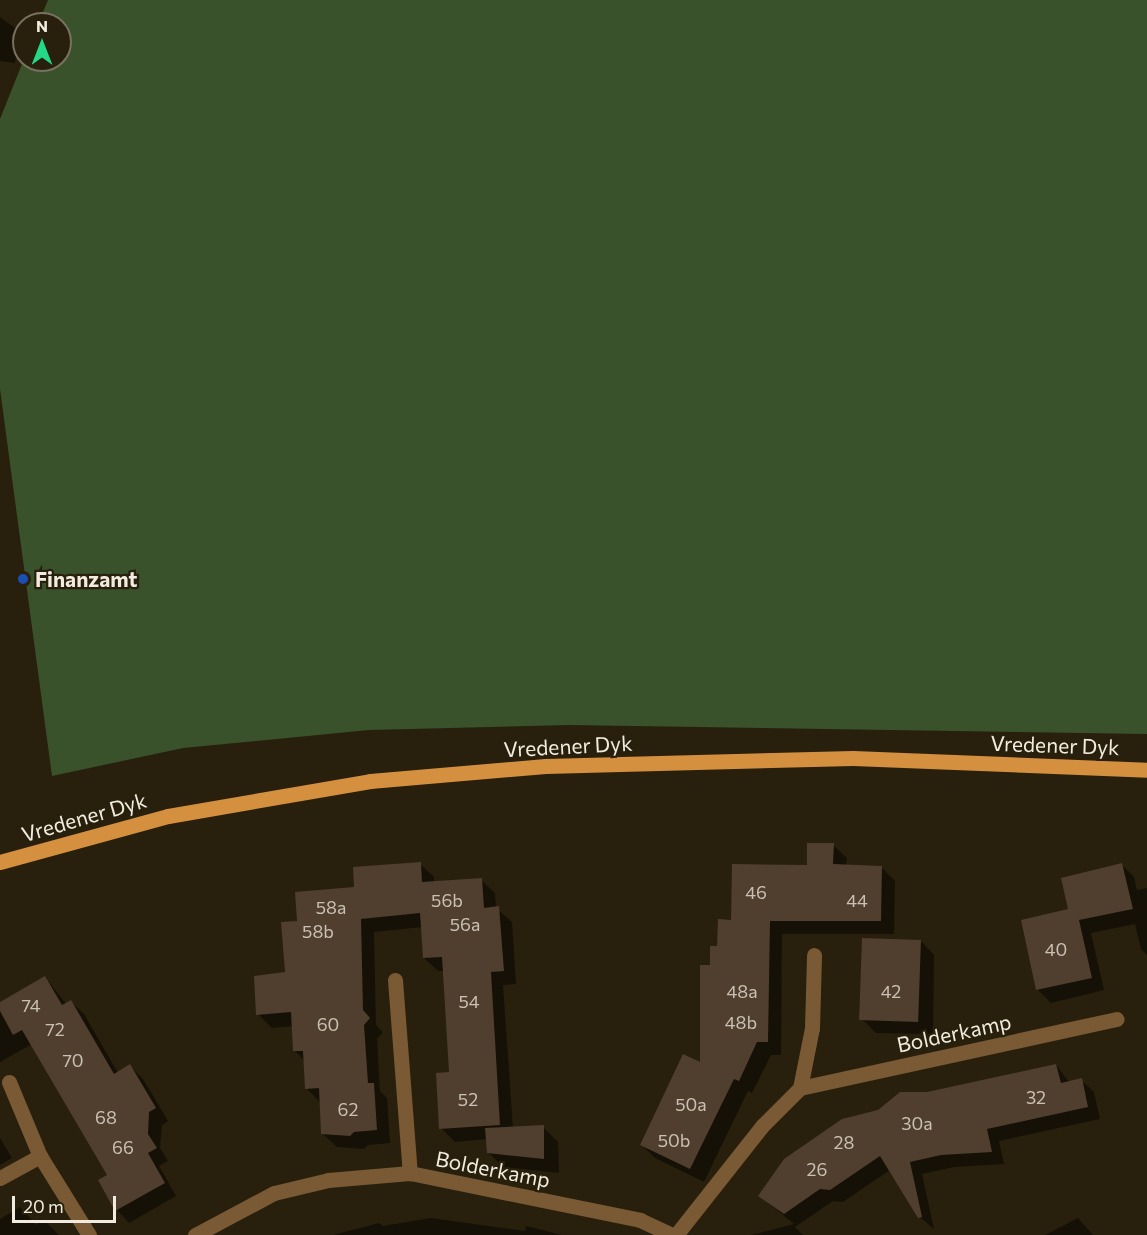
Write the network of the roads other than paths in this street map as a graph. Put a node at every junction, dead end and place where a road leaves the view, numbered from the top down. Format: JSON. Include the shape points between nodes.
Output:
{"nodes":[{"id":1,"x":1147,"y":770,"type":"edge"},
{"id":2,"x":0,"y":862,"type":"edge"},
{"id":3,"x":814,"y":955,"type":"dead end"},
{"id":4,"x":395,"y":980,"type":"dead end"},
{"id":5,"x":1117,"y":1019,"type":"dead end"},
{"id":6,"x":9,"y":1082,"type":"dead end"},
{"id":7,"x":800,"y":1088,"type":"junction"},
{"id":8,"x":40,"y":1156,"type":"junction"},
{"id":9,"x":410,"y":1173,"type":"junction"},
{"id":10,"x":0,"y":1178,"type":"edge"},
{"id":11,"x":89,"y":1235,"type":"edge"},
{"id":12,"x":195,"y":1235,"type":"edge"},
{"id":13,"x":674,"y":1235,"type":"edge"}],
"edges":[{"from":1,"to":2,"type":"main road","name":"Vredener Dyk","via":[[853,758],[545,766],[370,781],[168,816]]},
{"from":3,"to":7,"type":"street","via":[[812,1028]]},
{"from":4,"to":9,"type":"street","name":"Bolderkamp"},
{"from":5,"to":7,"type":"street","name":"Bolderkamp"},
{"from":6,"to":8,"type":"street"},
{"from":7,"to":13,"type":"street","name":"Bolderkamp","via":[[763,1125]]},
{"from":8,"to":10,"type":"street"},
{"from":8,"to":11,"type":"street"},
{"from":9,"to":12,"type":"street","name":"Bolderkamp","via":[[328,1180],[274,1193]]},
{"from":9,"to":13,"type":"street","name":"Bolderkamp","via":[[640,1220]]}]}
